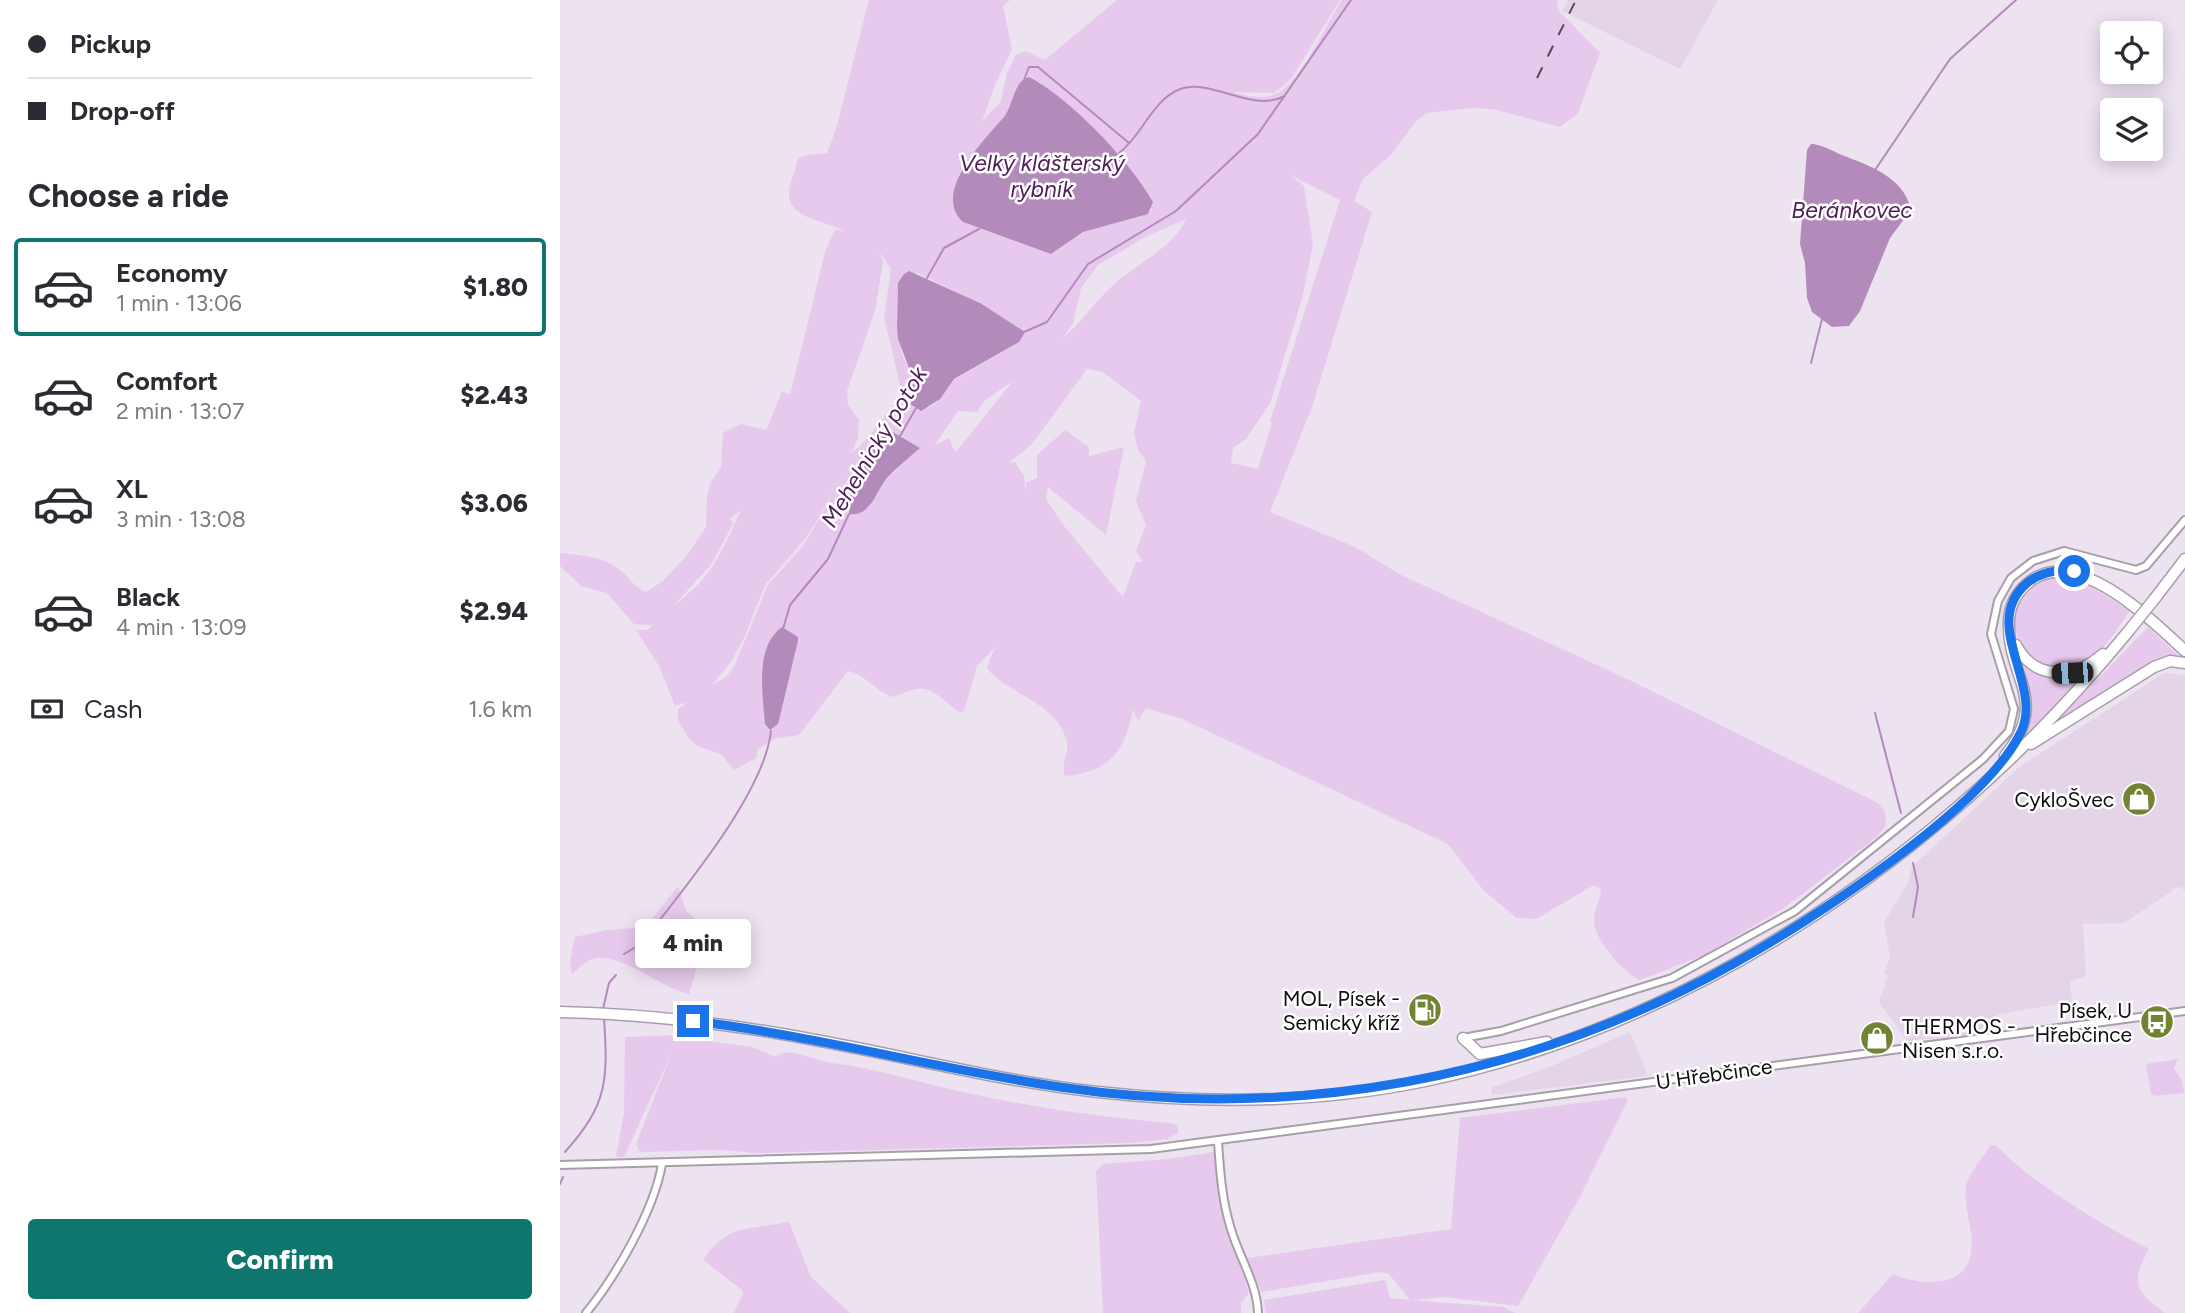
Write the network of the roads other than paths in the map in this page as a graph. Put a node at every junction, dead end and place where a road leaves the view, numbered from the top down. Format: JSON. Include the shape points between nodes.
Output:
{"nodes":[{"id":1,"x":2185,"y":520,"type":"edge"},
{"id":2,"x":2185,"y":559,"type":"edge"},
{"id":3,"x":2127,"y":633,"type":"junction"},
{"id":4,"x":2011,"y":636,"type":"junction"},
{"id":5,"x":2185,"y":651,"type":"edge"},
{"id":6,"x":2185,"y":663,"type":"edge"},
{"id":7,"x":2013,"y":756,"type":"junction"},
{"id":8,"x":1970,"y":796,"type":"junction"},
{"id":9,"x":2185,"y":1011,"type":"edge"},
{"id":10,"x":563,"y":1012,"type":"edge"},
{"id":11,"x":1463,"y":1038,"type":"joint"},
{"id":12,"x":1569,"y":1038,"type":"junction"},
{"id":13,"x":1218,"y":1142,"type":"junction"},
{"id":14,"x":662,"y":1164,"type":"junction"},
{"id":15,"x":560,"y":1165,"type":"edge"},
{"id":16,"x":586,"y":1313,"type":"edge"},
{"id":17,"x":1258,"y":1313,"type":"edge"}],
"edges":[{"from":1,"to":11,"type":"street","via":[[2146,566],[2136,570],[2064,551],[2033,561],[2011,578],[1998,601],[1991,634],[2014,709],[2009,731],[1983,759],[1812,899],[1672,978],[1502,1031]]},
{"from":2,"to":3,"type":"main road","bridge":true},
{"from":3,"to":4,"type":"main road","via":[[2083,670],[2057,673],[2026,660]]},
{"from":3,"to":7,"type":"main road"},
{"from":4,"to":5,"type":"main road","via":[[2011,607],[2020,590],[2037,576],[2063,570],[2098,582]]},
{"from":4,"to":8,"type":"main road","via":[[2026,702],[2025,723],[2007,754]]},
{"from":6,"to":7,"type":"main road","via":[[2169,661],[2154,667]]},
{"from":7,"to":8,"type":"main road"},
{"from":8,"to":12,"type":"main road","via":[[1892,859],[1765,946],[1674,995]]},
{"from":9,"to":13,"type":"street","name":"U Hřebčince"},
{"from":10,"to":12,"type":"main road","via":[[783,1034],[1061,1087],[1187,1098],[1306,1096],[1378,1088],[1468,1070]]},
{"from":11,"to":12,"type":"main road","via":[[1480,1054]]},
{"from":13,"to":14,"type":"street","name":"U Hřebčince","via":[[1083,1154]]},
{"from":13,"to":17,"type":"street","via":[[1231,1229],[1252,1282]]},
{"from":14,"to":15,"type":"street","name":"U Hřebčince"},
{"from":14,"to":16,"type":"street","via":[[659,1181],[621,1263]]}]}
